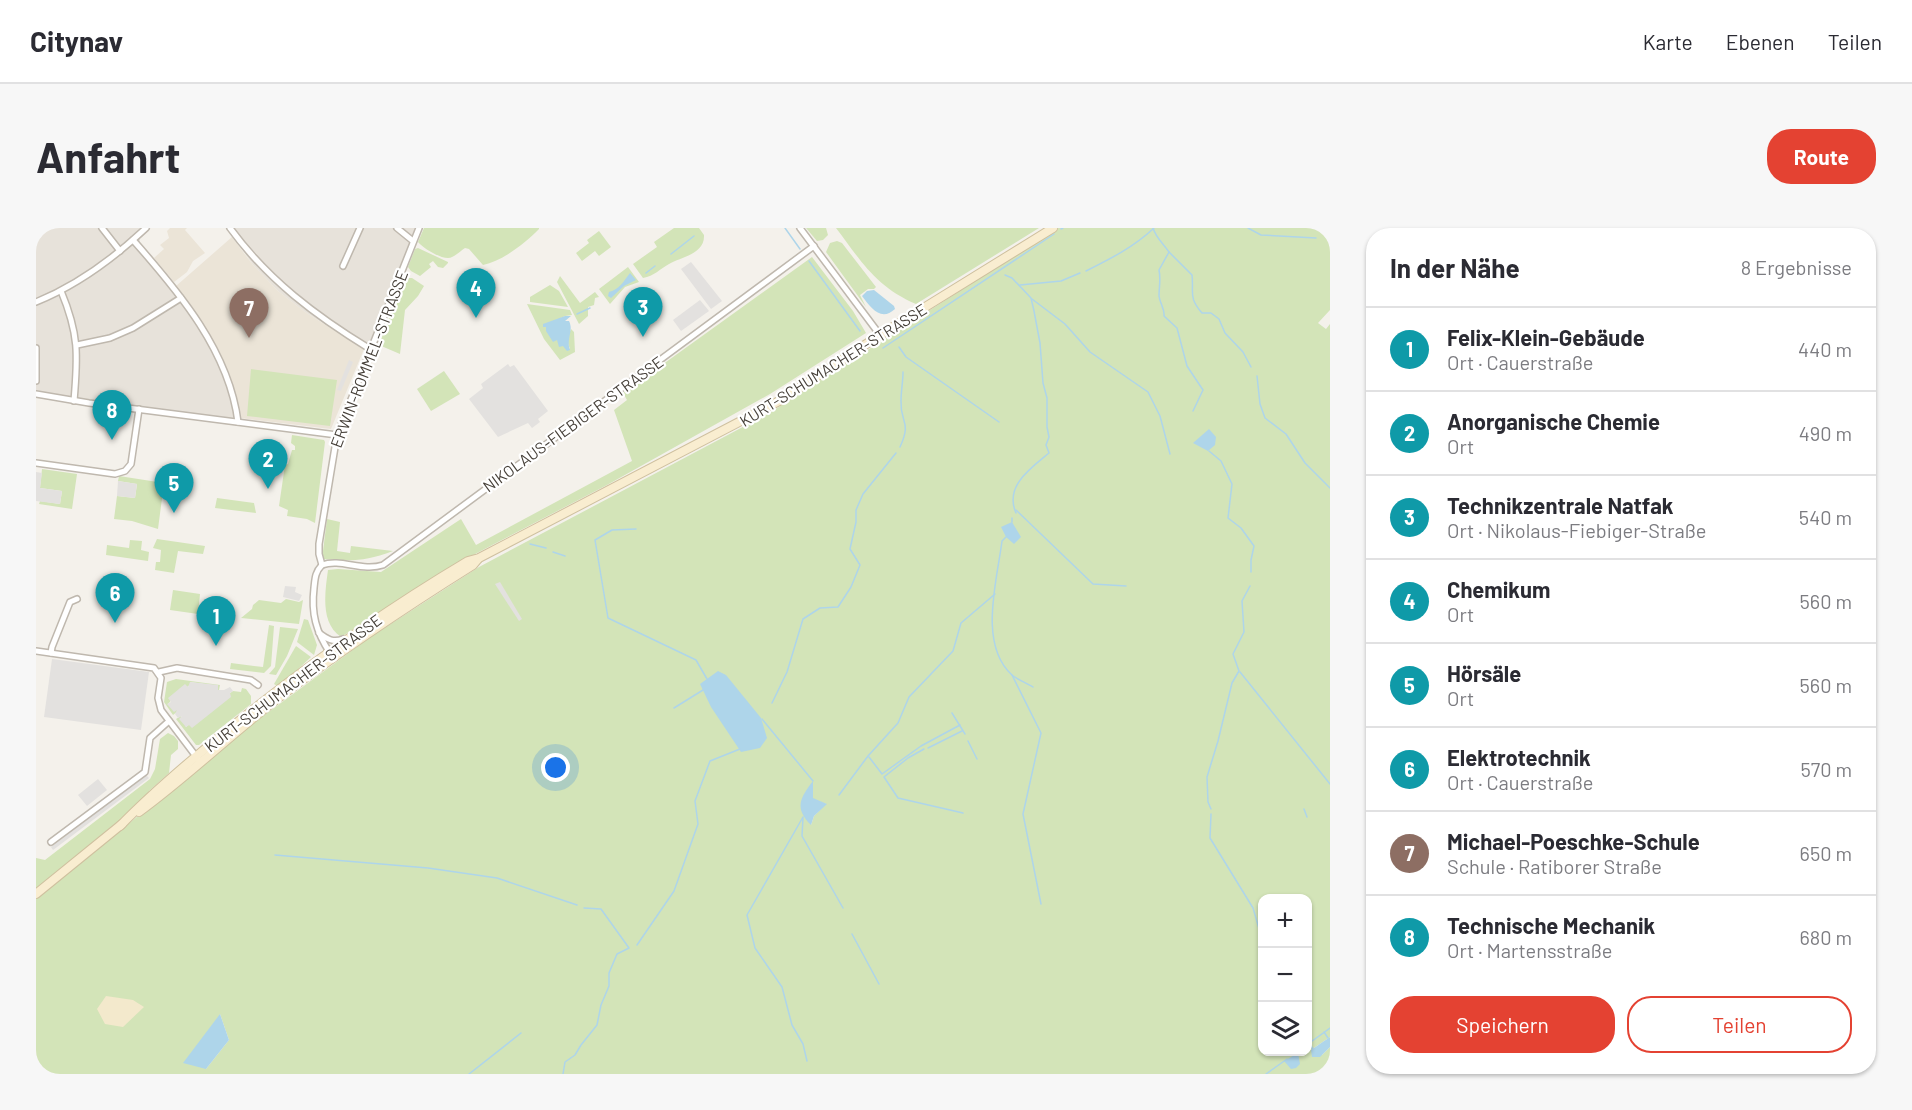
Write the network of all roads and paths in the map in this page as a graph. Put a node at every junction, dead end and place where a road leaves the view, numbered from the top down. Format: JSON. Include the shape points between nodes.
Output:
{"nodes":[{"id":1,"x":102,"y":228,"type":"edge"},
{"id":2,"x":146,"y":228,"type":"edge"},
{"id":3,"x":230,"y":228,"type":"edge"},
{"id":4,"x":360,"y":228,"type":"edge"},
{"id":5,"x":397,"y":228,"type":"edge"},
{"id":6,"x":419,"y":228,"type":"edge"},
{"id":7,"x":800,"y":228,"type":"edge"},
{"id":8,"x":1053,"y":228,"type":"edge"},
{"id":9,"x":133,"y":240,"type":"junction"},
{"id":10,"x":413,"y":242,"type":"junction"},
{"id":11,"x":814,"y":246,"type":"junction"},
{"id":12,"x":120,"y":251,"type":"junction"},
{"id":13,"x":343,"y":266,"type":"dead end"},
{"id":14,"x":61,"y":291,"type":"junction"},
{"id":15,"x":181,"y":298,"type":"junction"},
{"id":16,"x":36,"y":302,"type":"edge"},
{"id":17,"x":880,"y":335,"type":"junction"},
{"id":18,"x":77,"y":345,"type":"junction"},
{"id":19,"x":36,"y":348,"type":"edge"},
{"id":20,"x":370,"y":349,"type":"junction"},
{"id":21,"x":36,"y":381,"type":"edge"},
{"id":22,"x":36,"y":394,"type":"edge"},
{"id":23,"x":74,"y":401,"type":"junction"},
{"id":24,"x":139,"y":409,"type":"junction"},
{"id":25,"x":238,"y":422,"type":"junction"},
{"id":26,"x":337,"y":435,"type":"junction"},
{"id":27,"x":36,"y":463,"type":"edge"},
{"id":28,"x":479,"y":558,"type":"junction"},
{"id":29,"x":322,"y":565,"type":"junction"},
{"id":30,"x":77,"y":599,"type":"dead end"},
{"id":31,"x":318,"y":632,"type":"junction"},
{"id":32,"x":352,"y":636,"type":"junction"},
{"id":33,"x":36,"y":651,"type":"edge"},
{"id":34,"x":51,"y":653,"type":"junction"},
{"id":35,"x":332,"y":654,"type":"junction"},
{"id":36,"x":159,"y":672,"type":"junction"},
{"id":37,"x":258,"y":685,"type":"dead end"},
{"id":38,"x":169,"y":721,"type":"junction"},
{"id":39,"x":198,"y":759,"type":"junction"},
{"id":40,"x":51,"y":842,"type":"dead end"},
{"id":41,"x":36,"y":894,"type":"edge"}],
"edges":[{"from":1,"to":12,"type":"street"},
{"from":2,"to":9,"type":"street"},
{"from":3,"to":20,"type":"street","via":[[291,295]]},
{"from":4,"to":13,"type":"street"},
{"from":5,"to":10,"type":"street"},
{"from":6,"to":10,"type":"street","name":"ERWIN-ROMMEL-STRASSE"},
{"from":7,"to":11,"type":"street"},
{"from":8,"to":17,"type":"main road","name":"KURT-SCHUMACHER-STRASSE"},
{"from":9,"to":12,"type":"street"},
{"from":9,"to":15,"type":"street"},
{"from":10,"to":20,"type":"street","name":"ERWIN-ROMMEL-STRASSE"},
{"from":11,"to":17,"type":"street"},
{"from":11,"to":29,"type":"street","name":"NIKOLAUS-FIEBIGER-STRASSE","via":[[383,565]]},
{"from":12,"to":14,"type":"street"},
{"from":14,"to":16,"type":"street"},
{"from":14,"to":18,"type":"street"},
{"from":15,"to":18,"type":"street","via":[[133,328]]},
{"from":15,"to":25,"type":"street","via":[[222,365]]},
{"from":17,"to":28,"type":"main road","name":"KURT-SCHUMACHER-STRASSE","via":[[764,410]]},
{"from":18,"to":23,"type":"street"},
{"from":19,"to":21,"type":"street"},
{"from":20,"to":26,"type":"street","name":"ERWIN-ROMMEL-STRASSE"},
{"from":22,"to":23,"type":"street"},
{"from":23,"to":24,"type":"street"},
{"from":24,"to":25,"type":"street"},
{"from":24,"to":27,"type":"street","via":[[131,464],[125,471],[115,474]]},
{"from":25,"to":26,"type":"street"},
{"from":26,"to":29,"type":"street","name":"ERWIN-ROMMEL-STRASSE","via":[[319,544]]},
{"from":28,"to":32,"type":"main road","name":"KURT-SCHUMACHER-STRASSE","via":[[430,584]]},
{"from":28,"to":35,"type":"main road","name":"KURT-SCHUMACHER-STRASSE"},
{"from":29,"to":31,"type":"street","name":"ERWIN-ROMMEL-STRASSE","via":[[315,575],[312,601]]},
{"from":30,"to":34,"type":"street","via":[[70,602]]},
{"from":31,"to":32,"type":"street","via":[[329,640]]},
{"from":31,"to":35,"type":"street","name":"ERWIN-ROMMEL-STRASSE"},
{"from":32,"to":35,"type":"main road","name":"KURT-SCHUMACHER-STRASSE"},
{"from":33,"to":34,"type":"street"},
{"from":34,"to":36,"type":"street","via":[[143,665]]},
{"from":35,"to":39,"type":"main road","name":"KURT-SCHUMACHER-STRASSE","via":[[272,694]]},
{"from":36,"to":37,"type":"street","via":[[177,668],[251,680]]},
{"from":36,"to":38,"type":"street","via":[[158,704]]},
{"from":38,"to":39,"type":"street"},
{"from":38,"to":40,"type":"street","via":[[150,738],[145,772]]},
{"from":39,"to":41,"type":"main road","name":"KURT-SCHUMACHER-STRASSE"}]}
